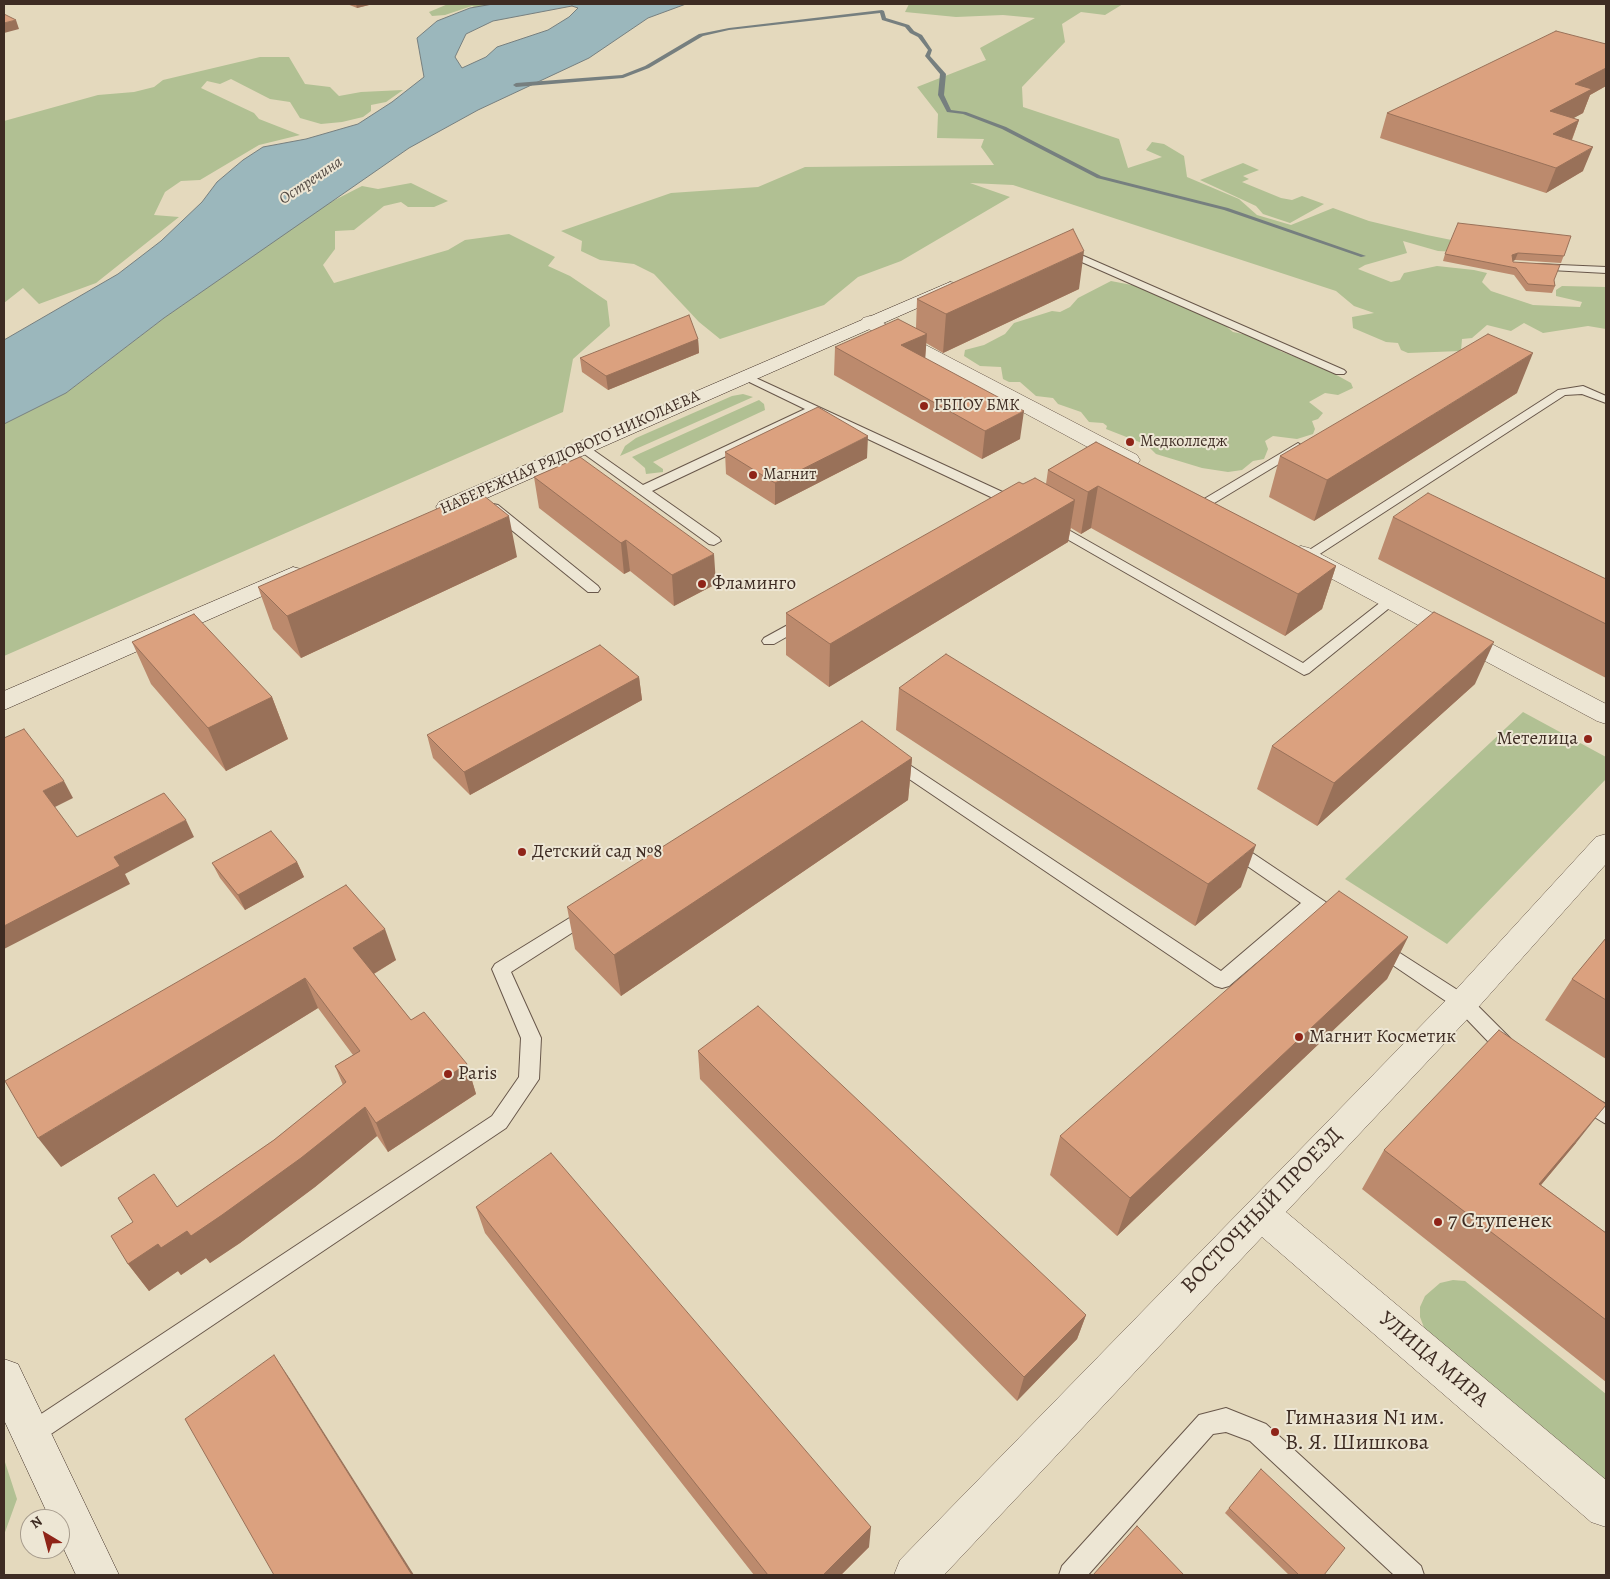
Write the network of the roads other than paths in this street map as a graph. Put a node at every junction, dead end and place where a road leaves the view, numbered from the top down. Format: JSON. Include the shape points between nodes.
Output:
{"nodes":[{"id":1,"x":1051,"y":248,"type":"edge"},
{"id":2,"x":1524,"y":266,"type":"edge"},
{"id":3,"x":1606,"y":270,"type":"edge"},
{"id":4,"x":970,"y":278,"type":"edge"},
{"id":5,"x":870,"y":322,"type":"junction"},
{"id":6,"x":1340,"y":372,"type":"dead end"},
{"id":7,"x":745,"y":376,"type":"junction"},
{"id":8,"x":1606,"y":400,"type":"edge"},
{"id":9,"x":814,"y":409,"type":"junction"},
{"id":10,"x":1307,"y":442,"type":"edge"},
{"id":11,"x":582,"y":448,"type":"junction"},
{"id":12,"x":1144,"y":468,"type":"edge"},
{"id":13,"x":644,"y":490,"type":"junction"},
{"id":14,"x":1030,"y":492,"type":"edge"},
{"id":15,"x":476,"y":494,"type":"junction"},
{"id":16,"x":1402,"y":495,"type":"junction"},
{"id":17,"x":1197,"y":497,"type":"joint"},
{"id":18,"x":1013,"y":502,"type":"junction"},
{"id":19,"x":1419,"y":504,"type":"edge"},
{"id":20,"x":996,"y":511,"type":"edge"},
{"id":21,"x":430,"y":514,"type":"edge"},
{"id":22,"x":1231,"y":515,"type":"edge"},
{"id":23,"x":714,"y":541,"type":"dead end"},
{"id":24,"x":1282,"y":542,"type":"edge"},
{"id":25,"x":1308,"y":556,"type":"junction"},
{"id":26,"x":313,"y":565,"type":"edge"},
{"id":27,"x":593,"y":589,"type":"dead end"},
{"id":28,"x":1391,"y":602,"type":"junction"},
{"id":29,"x":819,"y":612,"type":"edge"},
{"id":30,"x":768,"y":641,"type":"dead end"},
{"id":31,"x":4,"y":701,"type":"edge"},
{"id":32,"x":1606,"y":715,"type":"edge"},
{"id":33,"x":875,"y":748,"type":"edge"},
{"id":34,"x":1217,"y":838,"type":"edge"},
{"id":35,"x":1606,"y":845,"type":"edge"},
{"id":36,"x":1314,"y":903,"type":"junction"},
{"id":37,"x":601,"y":905,"type":"edge"},
{"id":38,"x":1451,"y":1015,"type":"junction"},
{"id":39,"x":1526,"y":1061,"type":"edge"},
{"id":40,"x":1566,"y":1088,"type":"edge"},
{"id":41,"x":1606,"y":1115,"type":"edge"},
{"id":42,"x":1260,"y":1212,"type":"junction"},
{"id":43,"x":4,"y":1378,"type":"edge"},
{"id":44,"x":31,"y":1434,"type":"junction"},
{"id":45,"x":1606,"y":1507,"type":"edge"},
{"id":46,"x":98,"y":1575,"type":"edge"},
{"id":47,"x":915,"y":1575,"type":"edge"},
{"id":48,"x":1071,"y":1575,"type":"edge"},
{"id":49,"x":1412,"y":1575,"type":"edge"}],
"edges":[{"from":1,"to":6,"type":"lane"},
{"from":2,"to":3,"type":"lane"},
{"from":4,"to":5,"type":"street","name":"НАБЕРЕЖНАЯ РЯДОВОГО НИКОЛАЕВА"},
{"from":5,"to":7,"type":"street","name":"НАБЕРЕЖНАЯ РЯДОВОГО НИКОЛАЕВА"},
{"from":5,"to":12,"type":"street","via":[[1103,453]]},
{"from":7,"to":9,"type":"lane"},
{"from":7,"to":11,"type":"street","name":"НАБЕРЕЖНАЯ РЯДОВОГО НИКОЛАЕВА"},
{"from":8,"to":16,"type":"lane","via":[[1583,390],[1562,392]]},
{"from":9,"to":13,"type":"lane"},
{"from":9,"to":18,"type":"lane"},
{"from":10,"to":17,"type":"lane"},
{"from":11,"to":13,"type":"lane"},
{"from":11,"to":15,"type":"street","name":"НАБЕРЕЖНАЯ РЯДОВОГО НИКОЛАЕВА"},
{"from":13,"to":23,"type":"lane"},
{"from":14,"to":18,"type":"lane"},
{"from":15,"to":21,"type":"street","name":"НАБЕРЕЖНАЯ РЯДОВОГО НИКОЛАЕВА"},
{"from":15,"to":27,"type":"lane"},
{"from":16,"to":19,"type":"lane"},
{"from":16,"to":25,"type":"lane"},
{"from":17,"to":22,"type":"street"},
{"from":18,"to":20,"type":"lane"},
{"from":18,"to":28,"type":"lane","via":[[1304,670]]},
{"from":24,"to":25,"type":"street"},
{"from":25,"to":28,"type":"street"},
{"from":26,"to":31,"type":"street"},
{"from":28,"to":32,"type":"street"},
{"from":29,"to":30,"type":"lane"},
{"from":33,"to":36,"type":"lane","via":[[1222,981]]},
{"from":34,"to":36,"type":"lane"},
{"from":35,"to":38,"type":"street","name":"ВОСТОЧНЫЙ ПРОЕЗД"},
{"from":36,"to":38,"type":"lane","via":[[1358,933]]},
{"from":37,"to":44,"type":"lane","via":[[501,969],[531,1038],[529,1079],[499,1122]]},
{"from":38,"to":39,"type":"lane"},
{"from":38,"to":42,"type":"street","name":"ВОСТОЧНЫЙ ПРОЕЗД"},
{"from":40,"to":41,"type":"lane"},
{"from":42,"to":45,"type":"street","name":"УЛИЦА МИРА"},
{"from":42,"to":47,"type":"street","name":"ВОСТОЧНЫЙ ПРОЕЗД"},
{"from":43,"to":44,"type":"street"},
{"from":44,"to":46,"type":"street"},
{"from":48,"to":49,"type":"lane","via":[[1207,1424],[1226,1420],[1258,1432]]}]}
